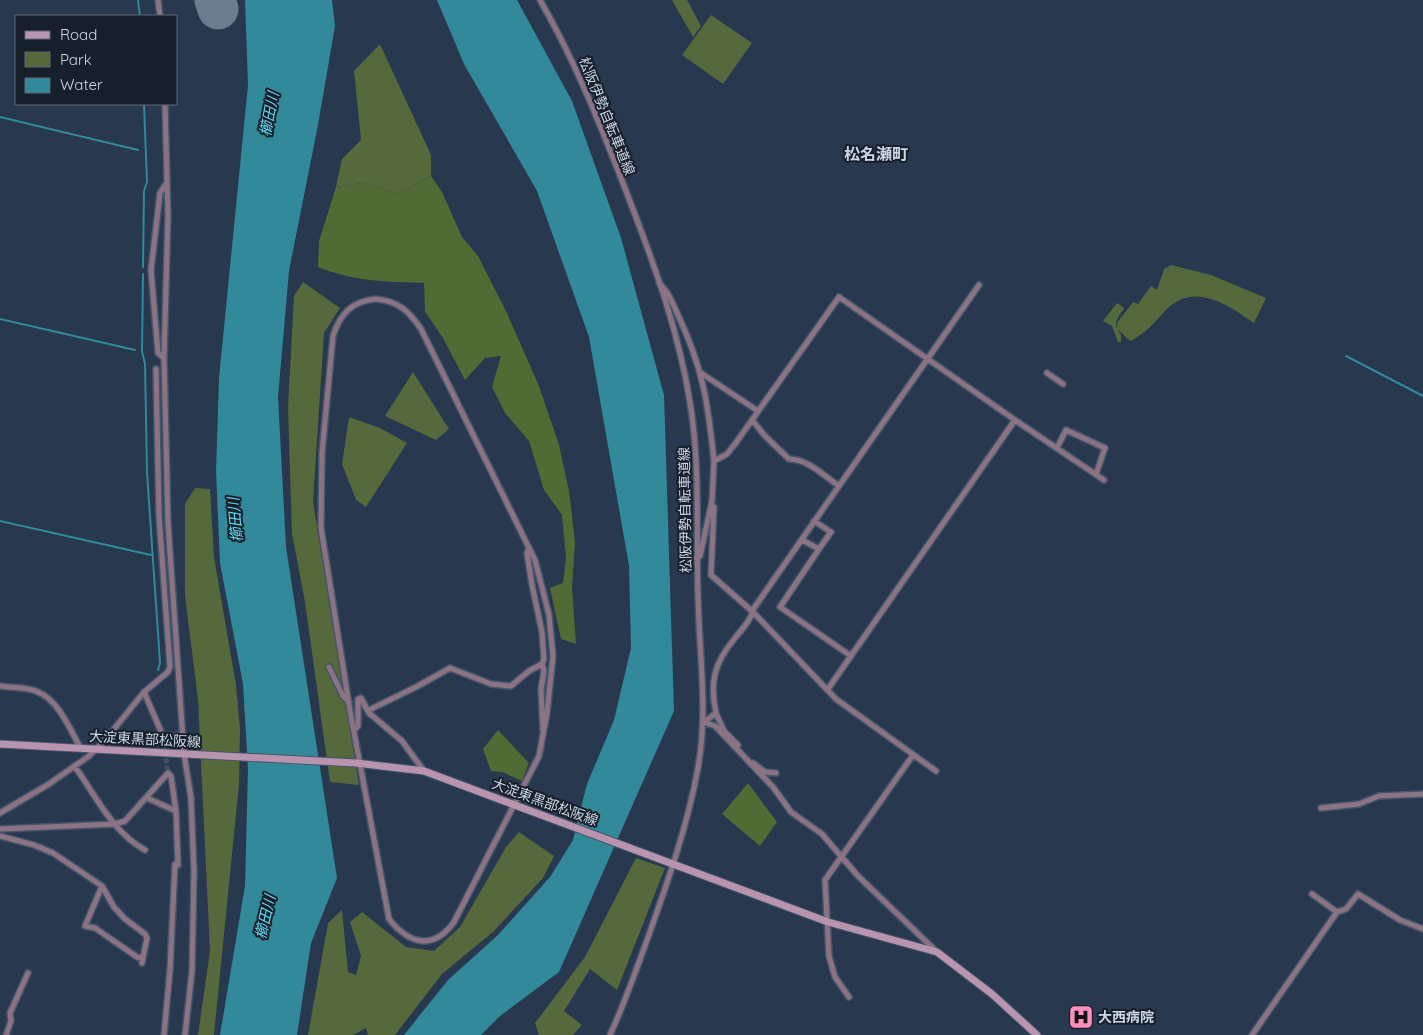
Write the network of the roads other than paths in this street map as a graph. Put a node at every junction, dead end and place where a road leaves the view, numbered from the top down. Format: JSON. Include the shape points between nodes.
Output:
{"nodes":[{"id":1,"x":158,"y":0,"type":"edge"},
{"id":2,"x":540,"y":0,"type":"edge"},
{"id":3,"x":160,"y":15,"type":"edge"},
{"id":4,"x":165,"y":105,"type":"edge"},
{"id":5,"x":167,"y":183,"type":"junction"},
{"id":6,"x":659,"y":282,"type":"junction"},
{"id":7,"x":979,"y":285,"type":"dead end"},
{"id":8,"x":164,"y":358,"type":"junction"},
{"id":9,"x":927,"y":359,"type":"junction"},
{"id":10,"x":156,"y":370,"type":"dead end"},
{"id":11,"x":702,"y":373,"type":"junction"},
{"id":12,"x":1047,"y":373,"type":"dead end"},
{"id":13,"x":1063,"y":384,"type":"dead end"},
{"id":14,"x":758,"y":411,"type":"junction"},
{"id":15,"x":752,"y":420,"type":"junction"},
{"id":16,"x":1015,"y":420,"type":"junction"},
{"id":17,"x":1057,"y":448,"type":"junction"},
{"id":18,"x":714,"y":460,"type":"junction"},
{"id":19,"x":1096,"y":474,"type":"junction"},
{"id":20,"x":1104,"y":480,"type":"dead end"},
{"id":21,"x":839,"y":486,"type":"junction"},
{"id":22,"x":712,"y":501,"type":"junction"},
{"id":23,"x":814,"y":521,"type":"junction"},
{"id":24,"x":802,"y":540,"type":"junction"},
{"id":25,"x":529,"y":548,"type":"junction"},
{"id":26,"x":819,"y":549,"type":"junction"},
{"id":27,"x":696,"y":558,"type":"junction"},
{"id":28,"x":753,"y":612,"type":"junction"},
{"id":29,"x":851,"y":656,"type":"junction"},
{"id":30,"x":542,"y":664,"type":"junction"},
{"id":31,"x":329,"y":666,"type":"dead end"},
{"id":32,"x":0,"y":686,"type":"edge"},
{"id":33,"x":828,"y":689,"type":"junction"},
{"id":34,"x":144,"y":692,"type":"junction"},
{"id":35,"x":349,"y":702,"type":"junction"},
{"id":36,"x":369,"y":710,"type":"junction"},
{"id":37,"x":716,"y":713,"type":"junction"},
{"id":38,"x":704,"y":722,"type":"junction"},
{"id":39,"x":355,"y":729,"type":"junction"},
{"id":40,"x":183,"y":735,"type":"junction"},
{"id":41,"x":544,"y":735,"type":"junction"},
{"id":42,"x":0,"y":744,"type":"edge"},
{"id":43,"x":80,"y":747,"type":"junction"},
{"id":44,"x":94,"y":750,"type":"junction"},
{"id":45,"x":186,"y":754,"type":"junction"},
{"id":46,"x":913,"y":755,"type":"junction"},
{"id":47,"x":359,"y":763,"type":"junction"},
{"id":48,"x":751,"y":763,"type":"junction"},
{"id":49,"x":74,"y":767,"type":"junction"},
{"id":50,"x":424,"y":771,"type":"junction"},
{"id":51,"x":936,"y":771,"type":"dead end"},
{"id":52,"x":776,"y":773,"type":"dead end"},
{"id":53,"x":1423,"y":794,"type":"edge"},
{"id":54,"x":147,"y":798,"type":"junction"},
{"id":55,"x":517,"y":805,"type":"junction"},
{"id":56,"x":1321,"y":808,"type":"dead end"},
{"id":57,"x":176,"y":811,"type":"junction"},
{"id":58,"x":0,"y":813,"type":"edge"},
{"id":59,"x":114,"y":824,"type":"junction"},
{"id":60,"x":0,"y":829,"type":"edge"},
{"id":61,"x":0,"y":836,"type":"edge"},
{"id":62,"x":145,"y":850,"type":"dead end"},
{"id":63,"x":843,"y":856,"type":"junction"},
{"id":64,"x":672,"y":863,"type":"junction"},
{"id":65,"x":102,"y":886,"type":"junction"},
{"id":66,"x":1312,"y":894,"type":"dead end"},
{"id":67,"x":1337,"y":912,"type":"junction"},
{"id":68,"x":828,"y":922,"type":"junction"},
{"id":69,"x":1423,"y":929,"type":"edge"},
{"id":70,"x":937,"y":952,"type":"junction"},
{"id":71,"x":28,"y":973,"type":"dead end"},
{"id":72,"x":849,"y":997,"type":"dead end"},
{"id":73,"x":6,"y":1035,"type":"edge"},
{"id":74,"x":164,"y":1035,"type":"edge"},
{"id":75,"x":185,"y":1035,"type":"edge"},
{"id":76,"x":610,"y":1035,"type":"edge"},
{"id":77,"x":1037,"y":1035,"type":"edge"},
{"id":78,"x":1252,"y":1035,"type":"edge"}],
"edges":[{"from":1,"to":3,"type":"street"},
{"from":2,"to":6,"type":"street","name":"松阪伊勢自転車道線","via":[[581,79]]},
{"from":4,"to":5,"type":"street"},
{"from":5,"to":8,"type":"street"},
{"from":5,"to":8,"type":"street","via":[[160,193],[151,270],[158,353]]},
{"from":6,"to":11,"type":"street","via":[[681,321]]},
{"from":6,"to":27,"type":"street","name":"松阪伊勢自転車道線","via":[[677,338],[692,415],[698,486]]},
{"from":7,"to":9,"type":"street"},
{"from":8,"to":40,"type":"street","via":[[168,523]]},
{"from":9,"to":14,"type":"street","via":[[839,297]]},
{"from":9,"to":16,"type":"street"},
{"from":9,"to":21,"type":"street"},
{"from":10,"to":34,"type":"street","via":[[159,516],[170,667]]},
{"from":11,"to":14,"type":"street"},
{"from":11,"to":18,"type":"street"},
{"from":12,"to":13,"type":"street"},
{"from":14,"to":15,"type":"street"},
{"from":15,"to":18,"type":"street","via":[[727,454]]},
{"from":15,"to":21,"type":"street","via":[[789,459],[806,463]]},
{"from":16,"to":17,"type":"street"},
{"from":16,"to":29,"type":"street"},
{"from":17,"to":19,"type":"street"},
{"from":17,"to":19,"type":"street","via":[[1066,430],[1105,448]]},
{"from":18,"to":22,"type":"street"},
{"from":19,"to":20,"type":"street"},
{"from":21,"to":23,"type":"street"},
{"from":22,"to":27,"type":"street","via":[[700,556]]},
{"from":22,"to":28,"type":"street","via":[[711,575]]},
{"from":23,"to":24,"type":"street"},
{"from":23,"to":26,"type":"street","via":[[831,532]]},
{"from":24,"to":26,"type":"street"},
{"from":24,"to":28,"type":"street"},
{"from":25,"to":30,"type":"street","via":[[527,553],[542,632]]},
{"from":25,"to":35,"type":"street","via":[[412,316],[395,302],[376,299],[356,303],[346,310],[333,336],[320,503]]},
{"from":25,"to":41,"type":"street","via":[[549,615],[552,656]]},
{"from":26,"to":29,"type":"street","via":[[780,607]]},
{"from":27,"to":38,"type":"street","name":"松阪伊勢自転車道線"},
{"from":28,"to":33,"type":"street"},
{"from":28,"to":37,"type":"street","via":[[713,673]]},
{"from":29,"to":33,"type":"street"},
{"from":30,"to":36,"type":"street","via":[[511,686],[491,684],[450,668]]},
{"from":30,"to":41,"type":"street"},
{"from":31,"to":35,"type":"street"},
{"from":32,"to":43,"type":"street","via":[[37,691],[45,696]]},
{"from":33,"to":46,"type":"street","via":[[850,711]]},
{"from":34,"to":40,"type":"street","via":[[163,736]]},
{"from":34,"to":44,"type":"street"},
{"from":35,"to":39,"type":"street"},
{"from":36,"to":39,"type":"street","via":[[361,698],[358,699],[358,726]]},
{"from":36,"to":50,"type":"street","via":[[402,741]]},
{"from":37,"to":38,"type":"street"},
{"from":37,"to":48,"type":"street","via":[[724,731],[752,760]]},
{"from":38,"to":48,"type":"street","via":[[715,726]]},
{"from":38,"to":64,"type":"street","name":"松阪伊勢自転車道線","via":[[697,774]]},
{"from":39,"to":47,"type":"street"},
{"from":40,"to":45,"type":"street"},
{"from":41,"to":55,"type":"street","via":[[539,756]]},
{"from":42,"to":43,"type":"main road","name":"大淀東黒部松阪線"},
{"from":43,"to":44,"type":"main road","name":"大淀東黒部松阪線"},
{"from":44,"to":45,"type":"main road","name":"大淀東黒部松阪線"},
{"from":44,"to":49,"type":"street"},
{"from":45,"to":47,"type":"main road","name":"大淀東黒部松阪線"},
{"from":45,"to":75,"type":"street","via":[[194,887],[192,971]]},
{"from":46,"to":51,"type":"street"},
{"from":46,"to":63,"type":"street"},
{"from":47,"to":50,"type":"main road","name":"大淀東黒部松阪線"},
{"from":47,"to":55,"type":"street","via":[[389,919],[411,939],[423,941],[444,935]]},
{"from":48,"to":52,"type":"street","via":[[765,772]]},
{"from":48,"to":63,"type":"street","via":[[791,812],[822,834]]},
{"from":49,"to":58,"type":"street"},
{"from":49,"to":59,"type":"street"},
{"from":50,"to":55,"type":"main road","name":"大淀東黒部松阪線"},
{"from":53,"to":56,"type":"street","via":[[1379,796],[1359,804]]},
{"from":54,"to":57,"type":"street"},
{"from":54,"to":57,"type":"street","via":[[168,772]]},
{"from":54,"to":59,"type":"street","via":[[125,821]]},
{"from":55,"to":64,"type":"main road","name":"大淀東黒部松阪線"},
{"from":57,"to":74,"type":"street","via":[[178,864],[175,864]]},
{"from":59,"to":60,"type":"street"},
{"from":59,"to":62,"type":"street","via":[[132,843]]},
{"from":61,"to":65,"type":"street","via":[[53,853]]},
{"from":63,"to":68,"type":"street","via":[[825,880]]},
{"from":63,"to":70,"type":"street","via":[[881,900]]},
{"from":64,"to":68,"type":"main road","name":"大淀東黒部松阪線"},
{"from":64,"to":76,"type":"street","name":"松阪伊勢自転車道線","via":[[626,998]]},
{"from":65,"to":65,"type":"street","via":[[125,920],[145,934],[142,960],[95,928],[85,926]]},
{"from":66,"to":67,"type":"street"},
{"from":67,"to":69,"type":"street","via":[[1346,908],[1358,894],[1400,920]]},
{"from":67,"to":78,"type":"street"},
{"from":68,"to":70,"type":"main road","name":"大淀東黒部松阪線"},
{"from":68,"to":72,"type":"street","via":[[829,956],[835,977]]},
{"from":70,"to":77,"type":"main road","name":"大淀東黒部松阪線","via":[[992,994]]},
{"from":71,"to":73,"type":"street","via":[[10,1013]]}]}
